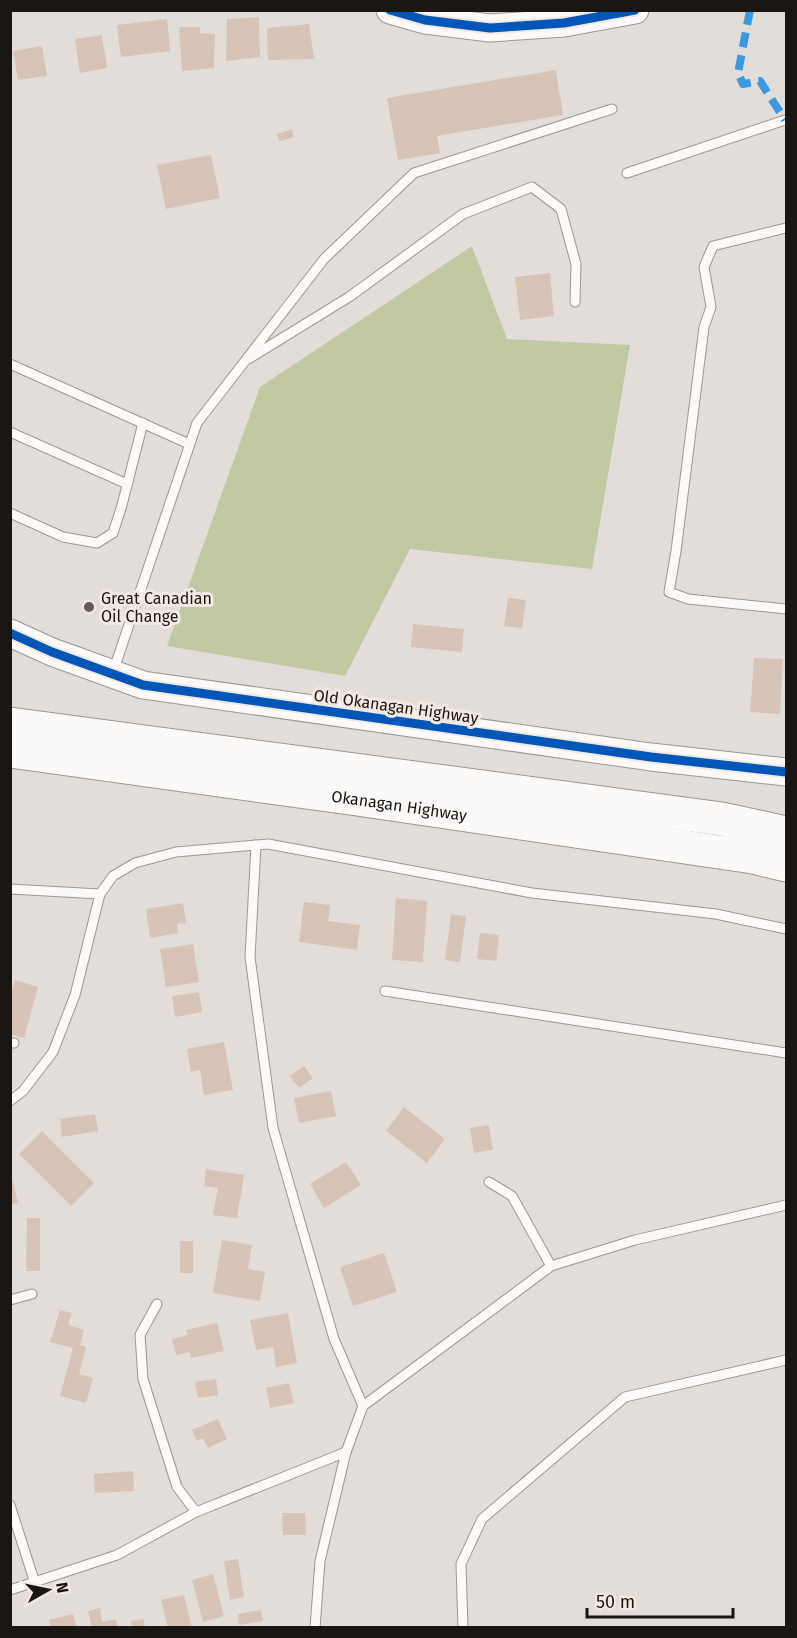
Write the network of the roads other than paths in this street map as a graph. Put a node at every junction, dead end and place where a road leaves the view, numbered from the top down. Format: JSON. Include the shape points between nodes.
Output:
{"nodes":[{"id":1,"x":390,"y":10,"type":"edge"},
{"id":2,"x":635,"y":10,"type":"edge"},
{"id":3,"x":612,"y":109,"type":"dead end"},
{"id":4,"x":786,"y":121,"type":"edge"},
{"id":5,"x":627,"y":173,"type":"dead end"},
{"id":6,"x":786,"y":228,"type":"edge"},
{"id":7,"x":575,"y":302,"type":"dead end"},
{"id":8,"x":243,"y":363,"type":"junction"},
{"id":9,"x":10,"y":364,"type":"edge"},
{"id":10,"x":143,"y":423,"type":"junction"},
{"id":11,"x":10,"y":432,"type":"edge"},
{"id":12,"x":189,"y":444,"type":"junction"},
{"id":13,"x":127,"y":484,"type":"junction"},
{"id":14,"x":10,"y":513,"type":"edge"},
{"id":15,"x":786,"y":609,"type":"edge"},
{"id":16,"x":10,"y":633,"type":"edge"},
{"id":17,"x":112,"y":674,"type":"junction"},
{"id":18,"x":10,"y":724,"type":"edge"},
{"id":19,"x":10,"y":751,"type":"edge"},
{"id":20,"x":786,"y":772,"type":"edge"},
{"id":21,"x":786,"y":833,"type":"edge"},
{"id":22,"x":256,"y":845,"type":"junction"},
{"id":23,"x":786,"y":865,"type":"edge"},
{"id":24,"x":10,"y":890,"type":"edge"},
{"id":25,"x":100,"y":894,"type":"junction"},
{"id":26,"x":786,"y":929,"type":"edge"},
{"id":27,"x":385,"y":991,"type":"dead end"},
{"id":28,"x":786,"y":1053,"type":"edge"},
{"id":29,"x":10,"y":1101,"type":"edge"},
{"id":30,"x":489,"y":1182,"type":"dead end"},
{"id":31,"x":786,"y":1205,"type":"edge"},
{"id":32,"x":551,"y":1266,"type":"junction"},
{"id":33,"x":32,"y":1294,"type":"dead end"},
{"id":34,"x":10,"y":1300,"type":"edge"},
{"id":35,"x":157,"y":1304,"type":"dead end"},
{"id":36,"x":786,"y":1360,"type":"edge"},
{"id":37,"x":363,"y":1406,"type":"junction"},
{"id":38,"x":346,"y":1452,"type":"junction"},
{"id":39,"x":10,"y":1505,"type":"edge"},
{"id":40,"x":196,"y":1512,"type":"junction"},
{"id":41,"x":35,"y":1583,"type":"junction"},
{"id":42,"x":10,"y":1590,"type":"edge"},
{"id":43,"x":315,"y":1628,"type":"edge"},
{"id":44,"x":463,"y":1628,"type":"edge"}],
"edges":[{"from":1,"to":2,"type":"street","via":[[425,20],[490,28],[564,23]]},
{"from":3,"to":8,"type":"lane","via":[[414,173],[324,259]]},
{"from":4,"to":5,"type":"lane"},
{"from":6,"to":15,"type":"lane","via":[[713,246],[704,267],[711,307],[704,327],[669,592],[688,599]]},
{"from":7,"to":8,"type":"lane","via":[[576,264],[561,208],[532,187],[463,214],[348,297]]},
{"from":8,"to":12,"type":"lane","via":[[196,423]]},
{"from":9,"to":10,"type":"lane"},
{"from":10,"to":12,"type":"lane"},
{"from":10,"to":13,"type":"lane"},
{"from":11,"to":13,"type":"lane"},
{"from":12,"to":17,"type":"lane"},
{"from":13,"to":14,"type":"lane","via":[[113,533],[97,543],[63,537]]},
{"from":16,"to":17,"type":"street","name":"Old Okanagan Highway"},
{"from":17,"to":20,"type":"street","name":"Old Okanagan Highway","via":[[154,687],[651,757]]},
{"from":18,"to":21,"type":"highway","name":"Okanagan Highway","via":[[722,819]]},
{"from":19,"to":23,"type":"highway","name":"Okanagan Highway","via":[[742,855]]},
{"from":22,"to":25,"type":"lane","via":[[176,852],[135,863],[113,876]]},
{"from":22,"to":26,"type":"lane","via":[[268,844],[532,893],[716,914]]},
{"from":22,"to":37,"type":"lane","via":[[250,957],[273,1128],[334,1339]]},
{"from":24,"to":25,"type":"lane"},
{"from":25,"to":29,"type":"lane","via":[[75,995],[52,1052],[23,1091]]},
{"from":27,"to":28,"type":"lane"},
{"from":30,"to":32,"type":"lane","via":[[512,1196]]},
{"from":31,"to":32,"type":"lane","via":[[635,1240]]},
{"from":32,"to":37,"type":"lane"},
{"from":33,"to":34,"type":"lane"},
{"from":35,"to":40,"type":"lane","via":[[140,1335],[143,1379],[177,1487]]},
{"from":36,"to":44,"type":"lane","via":[[625,1396],[482,1519],[461,1564]]},
{"from":37,"to":38,"type":"lane"},
{"from":38,"to":40,"type":"lane"},
{"from":38,"to":43,"type":"lane","via":[[320,1561]]},
{"from":39,"to":41,"type":"lane"},
{"from":40,"to":41,"type":"lane","via":[[117,1555]]},
{"from":41,"to":42,"type":"lane"}]}
